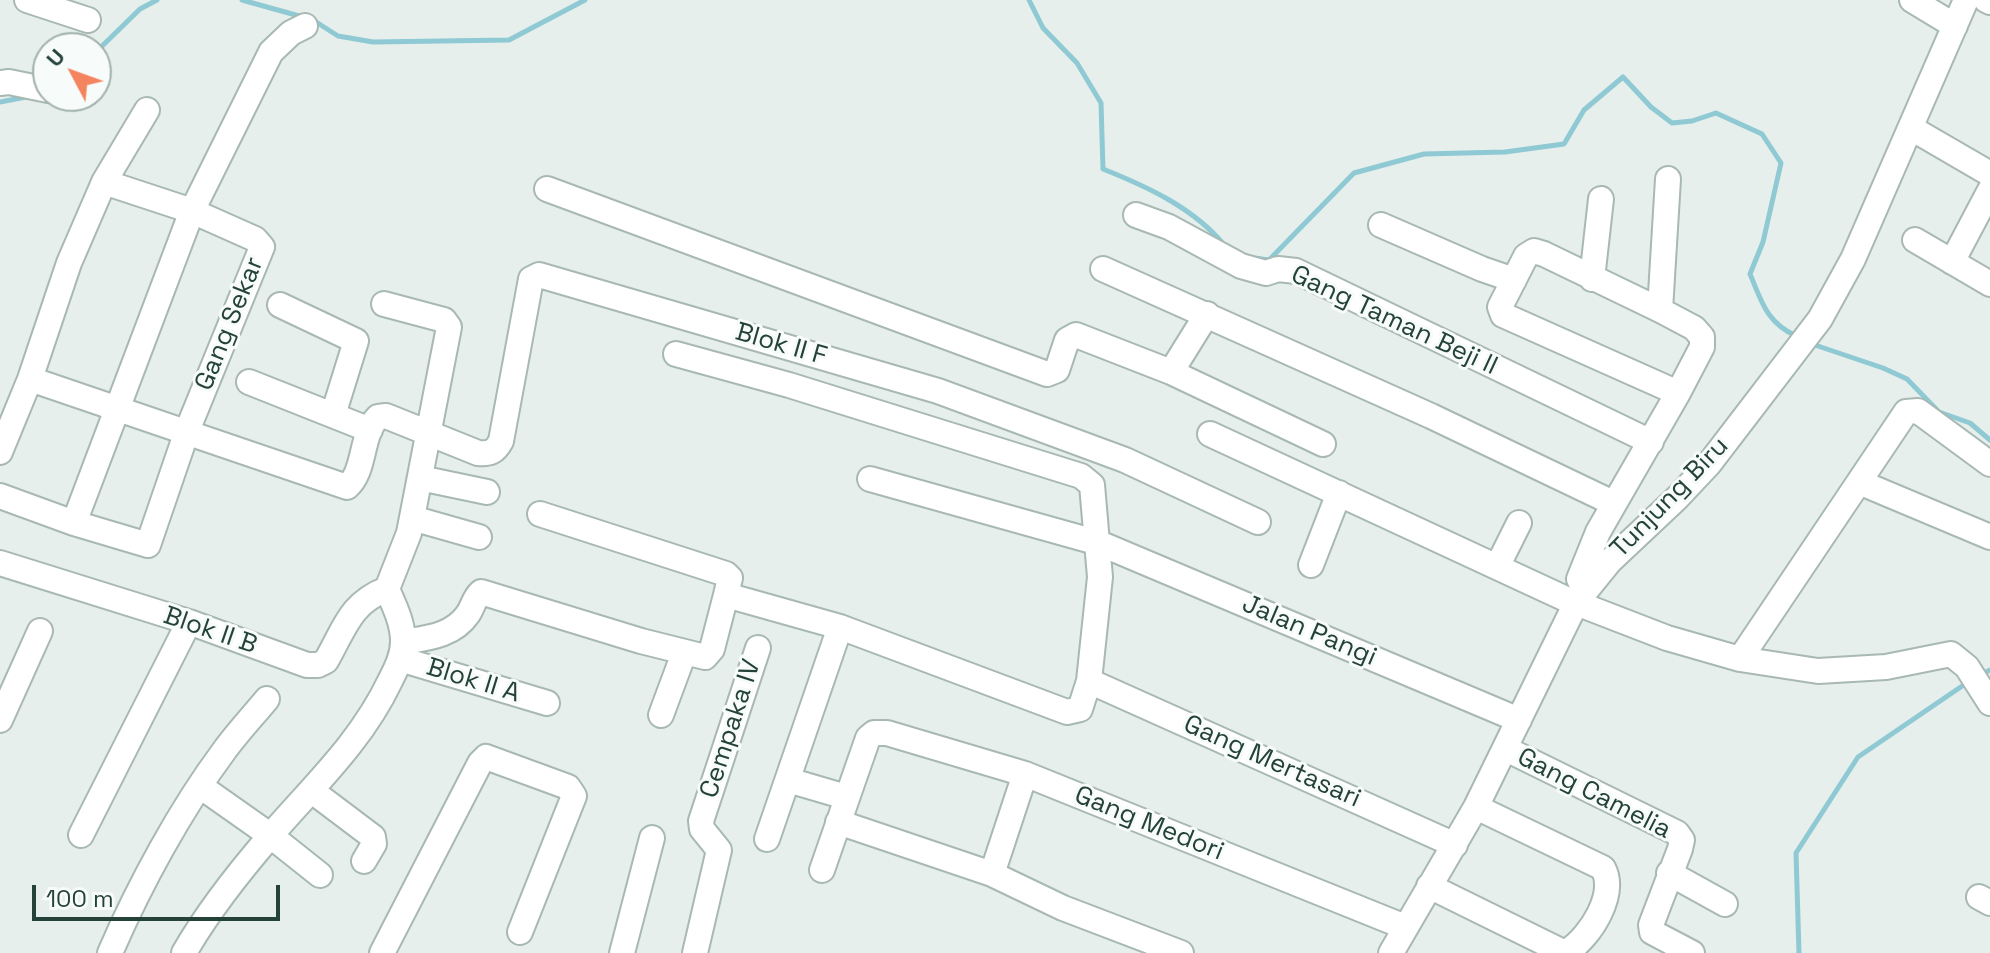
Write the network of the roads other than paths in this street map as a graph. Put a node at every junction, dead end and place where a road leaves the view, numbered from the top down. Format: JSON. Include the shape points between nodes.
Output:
{"nodes":[{"id":1,"x":27,"y":0,"type":"edge"},
{"id":2,"x":1912,"y":0,"type":"edge"},
{"id":3,"x":1966,"y":0,"type":"edge"},
{"id":4,"x":88,"y":20,"type":"dead end"},
{"id":5,"x":305,"y":26,"type":"dead end"},
{"id":6,"x":1955,"y":26,"type":"junction"},
{"id":7,"x":0,"y":83,"type":"edge"},
{"id":8,"x":32,"y":87,"type":"edge"},
{"id":9,"x":147,"y":110,"type":"dead end"},
{"id":10,"x":1911,"y":128,"type":"junction"},
{"id":11,"x":1990,"y":174,"type":"edge"},
{"id":12,"x":1668,"y":179,"type":"dead end"},
{"id":13,"x":104,"y":182,"type":"junction"},
{"id":14,"x":547,"y":189,"type":"dead end"},
{"id":15,"x":1990,"y":190,"type":"edge"},
{"id":16,"x":1601,"y":199,"type":"dead end"},
{"id":17,"x":192,"y":211,"type":"junction"},
{"id":18,"x":1136,"y":215,"type":"dead end"},
{"id":19,"x":1381,"y":225,"type":"dead end"},
{"id":20,"x":1915,"y":240,"type":"dead end"},
{"id":21,"x":1952,"y":262,"type":"junction"},
{"id":22,"x":1103,"y":269,"type":"dead end"},
{"id":23,"x":1592,"y":279,"type":"junction"},
{"id":24,"x":1514,"y":280,"type":"junction"},
{"id":25,"x":1990,"y":284,"type":"edge"},
{"id":26,"x":384,"y":304,"type":"dead end"},
{"id":27,"x":280,"y":305,"type":"dead end"},
{"id":28,"x":1660,"y":310,"type":"junction"},
{"id":29,"x":1207,"y":314,"type":"junction"},
{"id":30,"x":676,"y":354,"type":"dead end"},
{"id":31,"x":1171,"y":372,"type":"junction"},
{"id":32,"x":30,"y":379,"type":"junction"},
{"id":33,"x":249,"y":382,"type":"dead end"},
{"id":34,"x":1678,"y":393,"type":"junction"},
{"id":35,"x":117,"y":409,"type":"junction"},
{"id":36,"x":333,"y":415,"type":"junction"},
{"id":37,"x":370,"y":430,"type":"junction"},
{"id":38,"x":187,"y":431,"type":"junction"},
{"id":39,"x":428,"y":432,"type":"junction"},
{"id":40,"x":1210,"y":434,"type":"dead end"},
{"id":41,"x":1651,"y":442,"type":"junction"},
{"id":42,"x":1323,"y":444,"type":"dead end"},
{"id":43,"x":0,"y":452,"type":"edge"},
{"id":44,"x":1990,"y":464,"type":"edge"},
{"id":45,"x":420,"y":478,"type":"junction"},
{"id":46,"x":870,"y":479,"type":"dead end"},
{"id":47,"x":1859,"y":482,"type":"junction"},
{"id":48,"x":487,"y":492,"type":"dead end"},
{"id":49,"x":1339,"y":493,"type":"junction"},
{"id":50,"x":1,"y":501,"type":"edge"},
{"id":51,"x":1613,"y":503,"type":"junction"},
{"id":52,"x":540,"y":514,"type":"dead end"},
{"id":53,"x":412,"y":518,"type":"junction"},
{"id":54,"x":1258,"y":522,"type":"dead end"},
{"id":55,"x":74,"y":523,"type":"junction"},
{"id":56,"x":1519,"y":523,"type":"dead end"},
{"id":57,"x":479,"y":537,"type":"dead end"},
{"id":58,"x":1990,"y":537,"type":"edge"},
{"id":59,"x":1099,"y":543,"type":"junction"},
{"id":60,"x":0,"y":563,"type":"edge"},
{"id":61,"x":1311,"y":565,"type":"dead end"},
{"id":62,"x":1497,"y":567,"type":"junction"},
{"id":63,"x":387,"y":589,"type":"junction"},
{"id":64,"x":726,"y":595,"type":"junction"},
{"id":65,"x":1581,"y":597,"type":"junction"},
{"id":66,"x":189,"y":622,"type":"junction"},
{"id":67,"x":840,"y":627,"type":"junction"},
{"id":68,"x":40,"y":631,"type":"dead end"},
{"id":69,"x":758,"y":648,"type":"dead end"},
{"id":70,"x":402,"y":651,"type":"junction"},
{"id":71,"x":684,"y":653,"type":"junction"},
{"id":72,"x":1740,"y":659,"type":"junction"},
{"id":73,"x":1089,"y":681,"type":"junction"},
{"id":74,"x":267,"y":699,"type":"dead end"},
{"id":75,"x":1989,"y":702,"type":"edge"},
{"id":76,"x":547,"y":703,"type":"dead end"},
{"id":77,"x":661,"y":715,"type":"dead end"},
{"id":78,"x":0,"y":720,"type":"edge"},
{"id":79,"x":1519,"y":720,"type":"junction"},
{"id":80,"x":1506,"y":749,"type":"junction"},
{"id":81,"x":1025,"y":774,"type":"junction"},
{"id":82,"x":788,"y":780,"type":"junction"},
{"id":83,"x":200,"y":786,"type":"junction"},
{"id":84,"x":312,"y":791,"type":"junction"},
{"id":85,"x":846,"y":797,"type":"junction"},
{"id":86,"x":1476,"y":807,"type":"junction"},
{"id":87,"x":838,"y":822,"type":"junction"},
{"id":88,"x":81,"y":835,"type":"dead end"},
{"id":89,"x":271,"y":836,"type":"junction"},
{"id":90,"x":652,"y":838,"type":"dead end"},
{"id":91,"x":767,"y":839,"type":"dead end"},
{"id":92,"x":1455,"y":845,"type":"junction"},
{"id":93,"x":364,"y":861,"type":"dead end"},
{"id":94,"x":822,"y":870,"type":"dead end"},
{"id":95,"x":1669,"y":873,"type":"junction"},
{"id":96,"x":992,"y":874,"type":"junction"},
{"id":97,"x":320,"y":875,"type":"dead end"},
{"id":98,"x":1429,"y":886,"type":"junction"},
{"id":99,"x":1725,"y":904,"type":"dead end"},
{"id":100,"x":1405,"y":927,"type":"junction"},
{"id":101,"x":520,"y":932,"type":"dead end"},
{"id":102,"x":110,"y":953,"type":"edge"},
{"id":103,"x":184,"y":953,"type":"edge"},
{"id":104,"x":382,"y":953,"type":"edge"},
{"id":105,"x":622,"y":953,"type":"edge"},
{"id":106,"x":695,"y":953,"type":"edge"},
{"id":107,"x":1181,"y":953,"type":"edge"},
{"id":108,"x":1391,"y":953,"type":"edge"},
{"id":109,"x":1692,"y":953,"type":"edge"}],
"edges":[{"from":1,"to":4,"type":"street"},
{"from":2,"to":6,"type":"street"},
{"from":3,"to":6,"type":"street","name":"Tunjung Biru"},
{"from":5,"to":17,"type":"street","via":[[271,52]]},
{"from":6,"to":10,"type":"street","name":"Tunjung Biru"},
{"from":7,"to":8,"type":"street"},
{"from":9,"to":13,"type":"street"},
{"from":10,"to":11,"type":"street"},
{"from":10,"to":65,"type":"street","name":"Tunjung Biru","via":[[1820,319],[1709,464],[1610,561]]},
{"from":12,"to":28,"type":"street"},
{"from":13,"to":17,"type":"street"},
{"from":13,"to":32,"type":"street","via":[[69,263]]},
{"from":14,"to":31,"type":"street","via":[[1047,374],[1057,370],[1067,340],[1076,335]]},
{"from":15,"to":21,"type":"street"},
{"from":16,"to":23,"type":"street"},
{"from":17,"to":35,"type":"street"},
{"from":17,"to":38,"type":"street","name":"Gang Sekar","via":[[262,247]]},
{"from":18,"to":41,"type":"street","name":"Gang Taman Beji II","via":[[1241,266],[1266,273],[1296,271]]},
{"from":19,"to":24,"type":"street"},
{"from":20,"to":21,"type":"street"},
{"from":21,"to":25,"type":"street"},
{"from":22,"to":29,"type":"street"},
{"from":23,"to":24,"type":"street","via":[[1534,251]]},
{"from":23,"to":28,"type":"street"},
{"from":24,"to":34,"type":"street","via":[[1500,307],[1503,315]]},
{"from":26,"to":39,"type":"street","via":[[448,322]]},
{"from":27,"to":36,"type":"street","via":[[356,341]]},
{"from":28,"to":34,"type":"street","via":[[1702,337]]},
{"from":29,"to":31,"type":"street"},
{"from":29,"to":51,"type":"street"},
{"from":30,"to":59,"type":"street","via":[[1081,476],[1092,485]]},
{"from":31,"to":42,"type":"street"},
{"from":32,"to":35,"type":"street"},
{"from":32,"to":43,"type":"street"},
{"from":33,"to":36,"type":"street"},
{"from":34,"to":41,"type":"street"},
{"from":35,"to":38,"type":"street"},
{"from":35,"to":55,"type":"street"},
{"from":36,"to":37,"type":"street"},
{"from":37,"to":38,"type":"street","via":[[347,487]]},
{"from":37,"to":39,"type":"street","via":[[378,417],[386,416]]},
{"from":38,"to":55,"type":"street","via":[[148,544]]},
{"from":39,"to":45,"type":"street"},
{"from":39,"to":54,"type":"street","name":"Blok II F","via":[[478,453],[496,449],[531,279],[539,275],[938,391],[1125,460]]},
{"from":40,"to":49,"type":"street"},
{"from":41,"to":51,"type":"street"},
{"from":44,"to":47,"type":"street","via":[[1913,409],[1901,417]]},
{"from":45,"to":48,"type":"street"},
{"from":45,"to":53,"type":"street"},
{"from":46,"to":59,"type":"street","name":"Jalan Pangi"},
{"from":47,"to":58,"type":"street"},
{"from":47,"to":72,"type":"street"},
{"from":49,"to":61,"type":"street"},
{"from":49,"to":62,"type":"street"},
{"from":50,"to":55,"type":"street"},
{"from":51,"to":65,"type":"street","via":[[1581,570]]},
{"from":52,"to":64,"type":"street","via":[[726,574]]},
{"from":53,"to":57,"type":"street"},
{"from":53,"to":63,"type":"street"},
{"from":56,"to":62,"type":"street"},
{"from":59,"to":73,"type":"street","via":[[1099,607]]},
{"from":59,"to":79,"type":"street","name":"Jalan Pangi"},
{"from":60,"to":66,"type":"street","name":"Blok II B"},
{"from":62,"to":65,"type":"street"},
{"from":63,"to":66,"type":"street","name":"Blok II B","via":[[359,605],[326,661],[318,665]]},
{"from":63,"to":70,"type":"street","via":[[401,622]]},
{"from":64,"to":67,"type":"street"},
{"from":64,"to":71,"type":"street","via":[[710,654],[701,658]]},
{"from":65,"to":72,"type":"street","via":[[1667,638]]},
{"from":65,"to":79,"type":"street","name":"Tunjung Biru"},
{"from":66,"to":88,"type":"street"},
{"from":67,"to":73,"type":"street","via":[[1067,712],[1080,709]]},
{"from":67,"to":82,"type":"street"},
{"from":68,"to":78,"type":"street"},
{"from":69,"to":106,"type":"street","name":"Cempaka IV","via":[[701,821],[719,850]]},
{"from":70,"to":71,"type":"street","via":[[449,631],[481,592]]},
{"from":70,"to":76,"type":"street","name":"Blok II A"},
{"from":70,"to":84,"type":"street","via":[[380,702],[350,748]]},
{"from":71,"to":77,"type":"street"},
{"from":72,"to":75,"type":"street","via":[[1818,671],[1886,667],[1951,654],[1967,667]]},
{"from":73,"to":92,"type":"street","name":"Gang Mertasari"},
{"from":74,"to":83,"type":"street"},
{"from":79,"to":80,"type":"street","name":"Tunjung Biru"},
{"from":80,"to":86,"type":"street","name":"Tunjung Biru"},
{"from":80,"to":95,"type":"street","name":"Gang Camelia","via":[[1677,833],[1682,840]]},
{"from":81,"to":85,"type":"street","name":"Gang Medori","via":[[874,733]]},
{"from":81,"to":96,"type":"street"},
{"from":81,"to":100,"type":"street","name":"Gang Medori"},
{"from":82,"to":85,"type":"street"},
{"from":82,"to":91,"type":"street"},
{"from":83,"to":89,"type":"street"},
{"from":83,"to":102,"type":"street"},
{"from":84,"to":89,"type":"street"},
{"from":84,"to":93,"type":"street","via":[[373,837]]},
{"from":85,"to":87,"type":"street"},
{"from":86,"to":92,"type":"street","name":"Tunjung Biru"},
{"from":86,"to":98,"type":"street","via":[[1603,868],[1608,891],[1583,938],[1561,951]]},
{"from":87,"to":94,"type":"street"},
{"from":87,"to":96,"type":"street"},
{"from":89,"to":97,"type":"street"},
{"from":89,"to":103,"type":"street","via":[[206,915]]},
{"from":90,"to":105,"type":"street"},
{"from":92,"to":98,"type":"street","name":"Tunjung Biru"},
{"from":95,"to":99,"type":"street"},
{"from":95,"to":109,"type":"street","name":"Gang Camelia","via":[[1652,932]]},
{"from":96,"to":107,"type":"street"},
{"from":98,"to":100,"type":"street","name":"Tunjung Biru"},
{"from":100,"to":108,"type":"street","name":"Tunjung Biru"},
{"from":101,"to":104,"type":"street","via":[[574,796],[568,787],[486,757]]}]}
